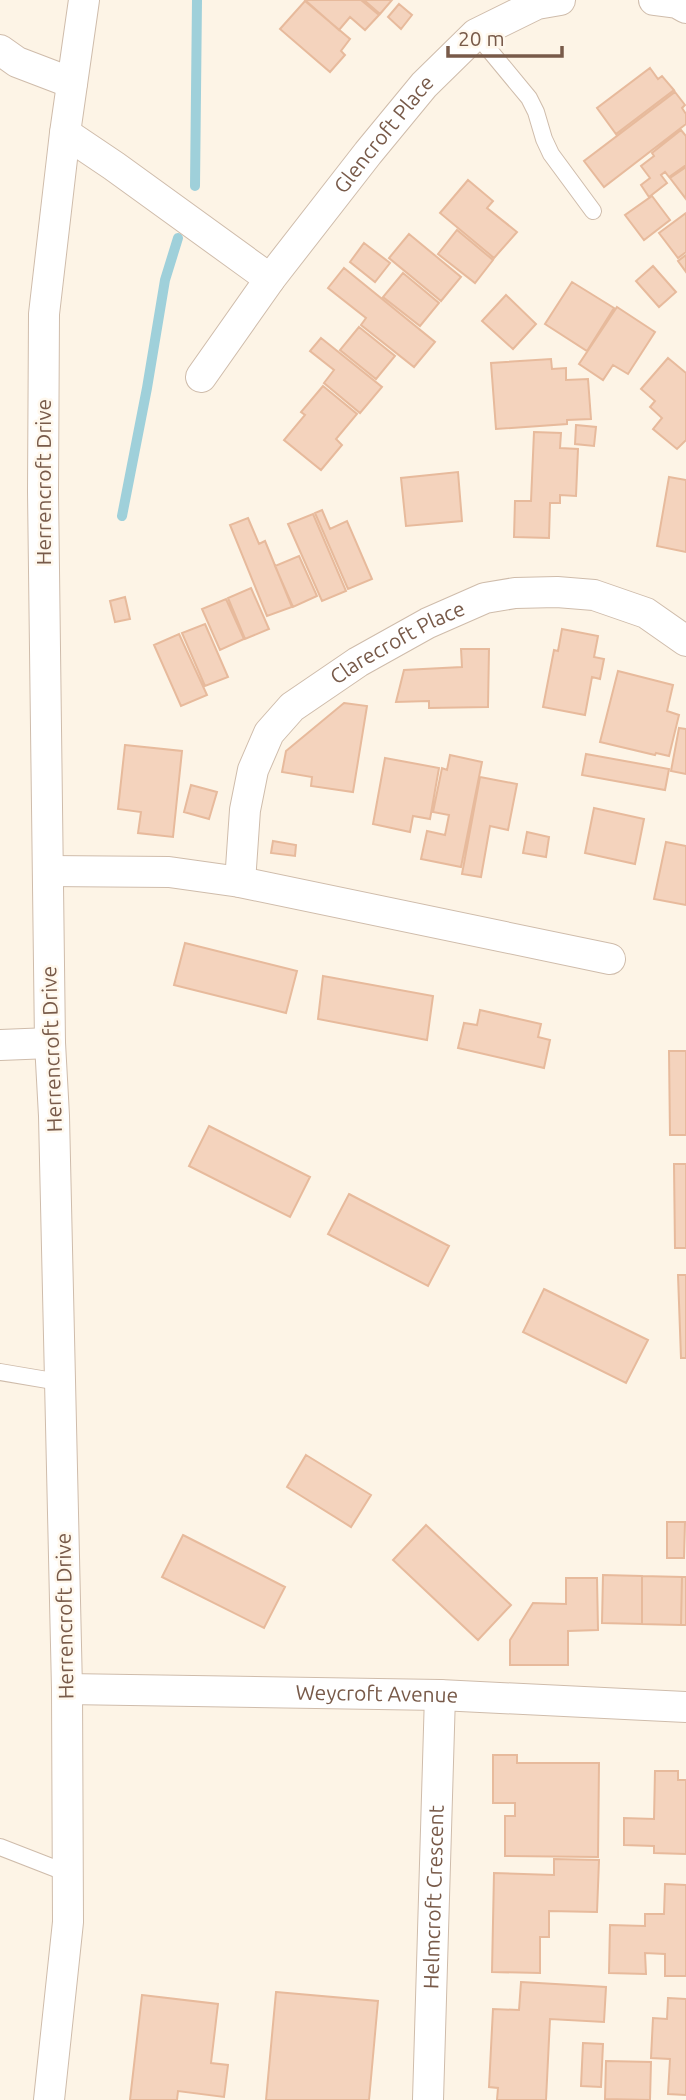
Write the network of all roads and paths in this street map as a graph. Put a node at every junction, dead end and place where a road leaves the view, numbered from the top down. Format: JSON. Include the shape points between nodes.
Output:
{"nodes":[{"id":1,"x":84,"y":0,"type":"edge"},
{"id":2,"x":560,"y":0,"type":"edge"},
{"id":3,"x":654,"y":0,"type":"edge"},
{"id":4,"x":686,"y":8,"type":"edge"},
{"id":5,"x":475,"y":34,"type":"junction"},
{"id":6,"x":0,"y":50,"type":"edge"},
{"id":7,"x":72,"y":83,"type":"junction"},
{"id":8,"x":65,"y":134,"type":"junction"},
{"id":9,"x":593,"y":211,"type":"dead end"},
{"id":10,"x":270,"y":279,"type":"junction"},
{"id":11,"x":201,"y":377,"type":"dead end"},
{"id":12,"x":686,"y":641,"type":"edge"},
{"id":13,"x":48,"y":871,"type":"junction"},
{"id":14,"x":240,"y":882,"type":"junction"},
{"id":15,"x":610,"y":959,"type":"dead end"},
{"id":16,"x":50,"y":1043,"type":"junction"},
{"id":17,"x":0,"y":1045,"type":"edge"},
{"id":18,"x":0,"y":1371,"type":"edge"},
{"id":19,"x":60,"y":1382,"type":"junction"},
{"id":20,"x":67,"y":1689,"type":"junction"},
{"id":21,"x":440,"y":1696,"type":"junction"},
{"id":22,"x":686,"y":1707,"type":"edge"},
{"id":23,"x":0,"y":1847,"type":"edge"},
{"id":24,"x":67,"y":1874,"type":"junction"},
{"id":25,"x":49,"y":2100,"type":"edge"},
{"id":26,"x":428,"y":2100,"type":"edge"}],
"edges":[{"from":1,"to":7,"type":"street","name":"Herrencroft Drive"},
{"from":2,"to":5,"type":"street","name":"Glencroft Place","via":[[537,4]]},
{"from":3,"to":4,"type":"street"},
{"from":5,"to":9,"type":"lane","via":[[529,98],[551,154]]},
{"from":5,"to":10,"type":"street","name":"Glencroft Place","via":[[415,95]]},
{"from":6,"to":7,"type":"street","via":[[17,62]]},
{"from":7,"to":8,"type":"street","name":"Herrencroft Drive"},
{"from":8,"to":10,"type":"street"},
{"from":8,"to":13,"type":"street","name":"Herrencroft Drive","via":[[44,314]]},
{"from":10,"to":11,"type":"street","name":"Glencroft Place"},
{"from":12,"to":14,"type":"street","name":"Clarecroft Place","via":[[646,613],[594,595],[557,592],[485,598],[428,622],[292,707],[269,733],[253,770],[245,810]]},
{"from":13,"to":14,"type":"street","via":[[169,872]]},
{"from":13,"to":16,"type":"street","name":"Herrencroft Drive"},
{"from":14,"to":15,"type":"street"},
{"from":16,"to":17,"type":"street"},
{"from":16,"to":19,"type":"street","name":"Herrencroft Drive"},
{"from":18,"to":19,"type":"lane"},
{"from":19,"to":20,"type":"street","name":"Herrencroft Drive"},
{"from":20,"to":21,"type":"street","name":"Weycroft Avenue"},
{"from":20,"to":24,"type":"street","name":"Herrencroft Drive"},
{"from":21,"to":22,"type":"street","name":"Weycroft Avenue"},
{"from":21,"to":26,"type":"street","name":"Helmcroft Crescent"},
{"from":23,"to":24,"type":"lane"},
{"from":24,"to":25,"type":"street","name":"Herrencroft Drive","via":[[68,1922]]}]}
